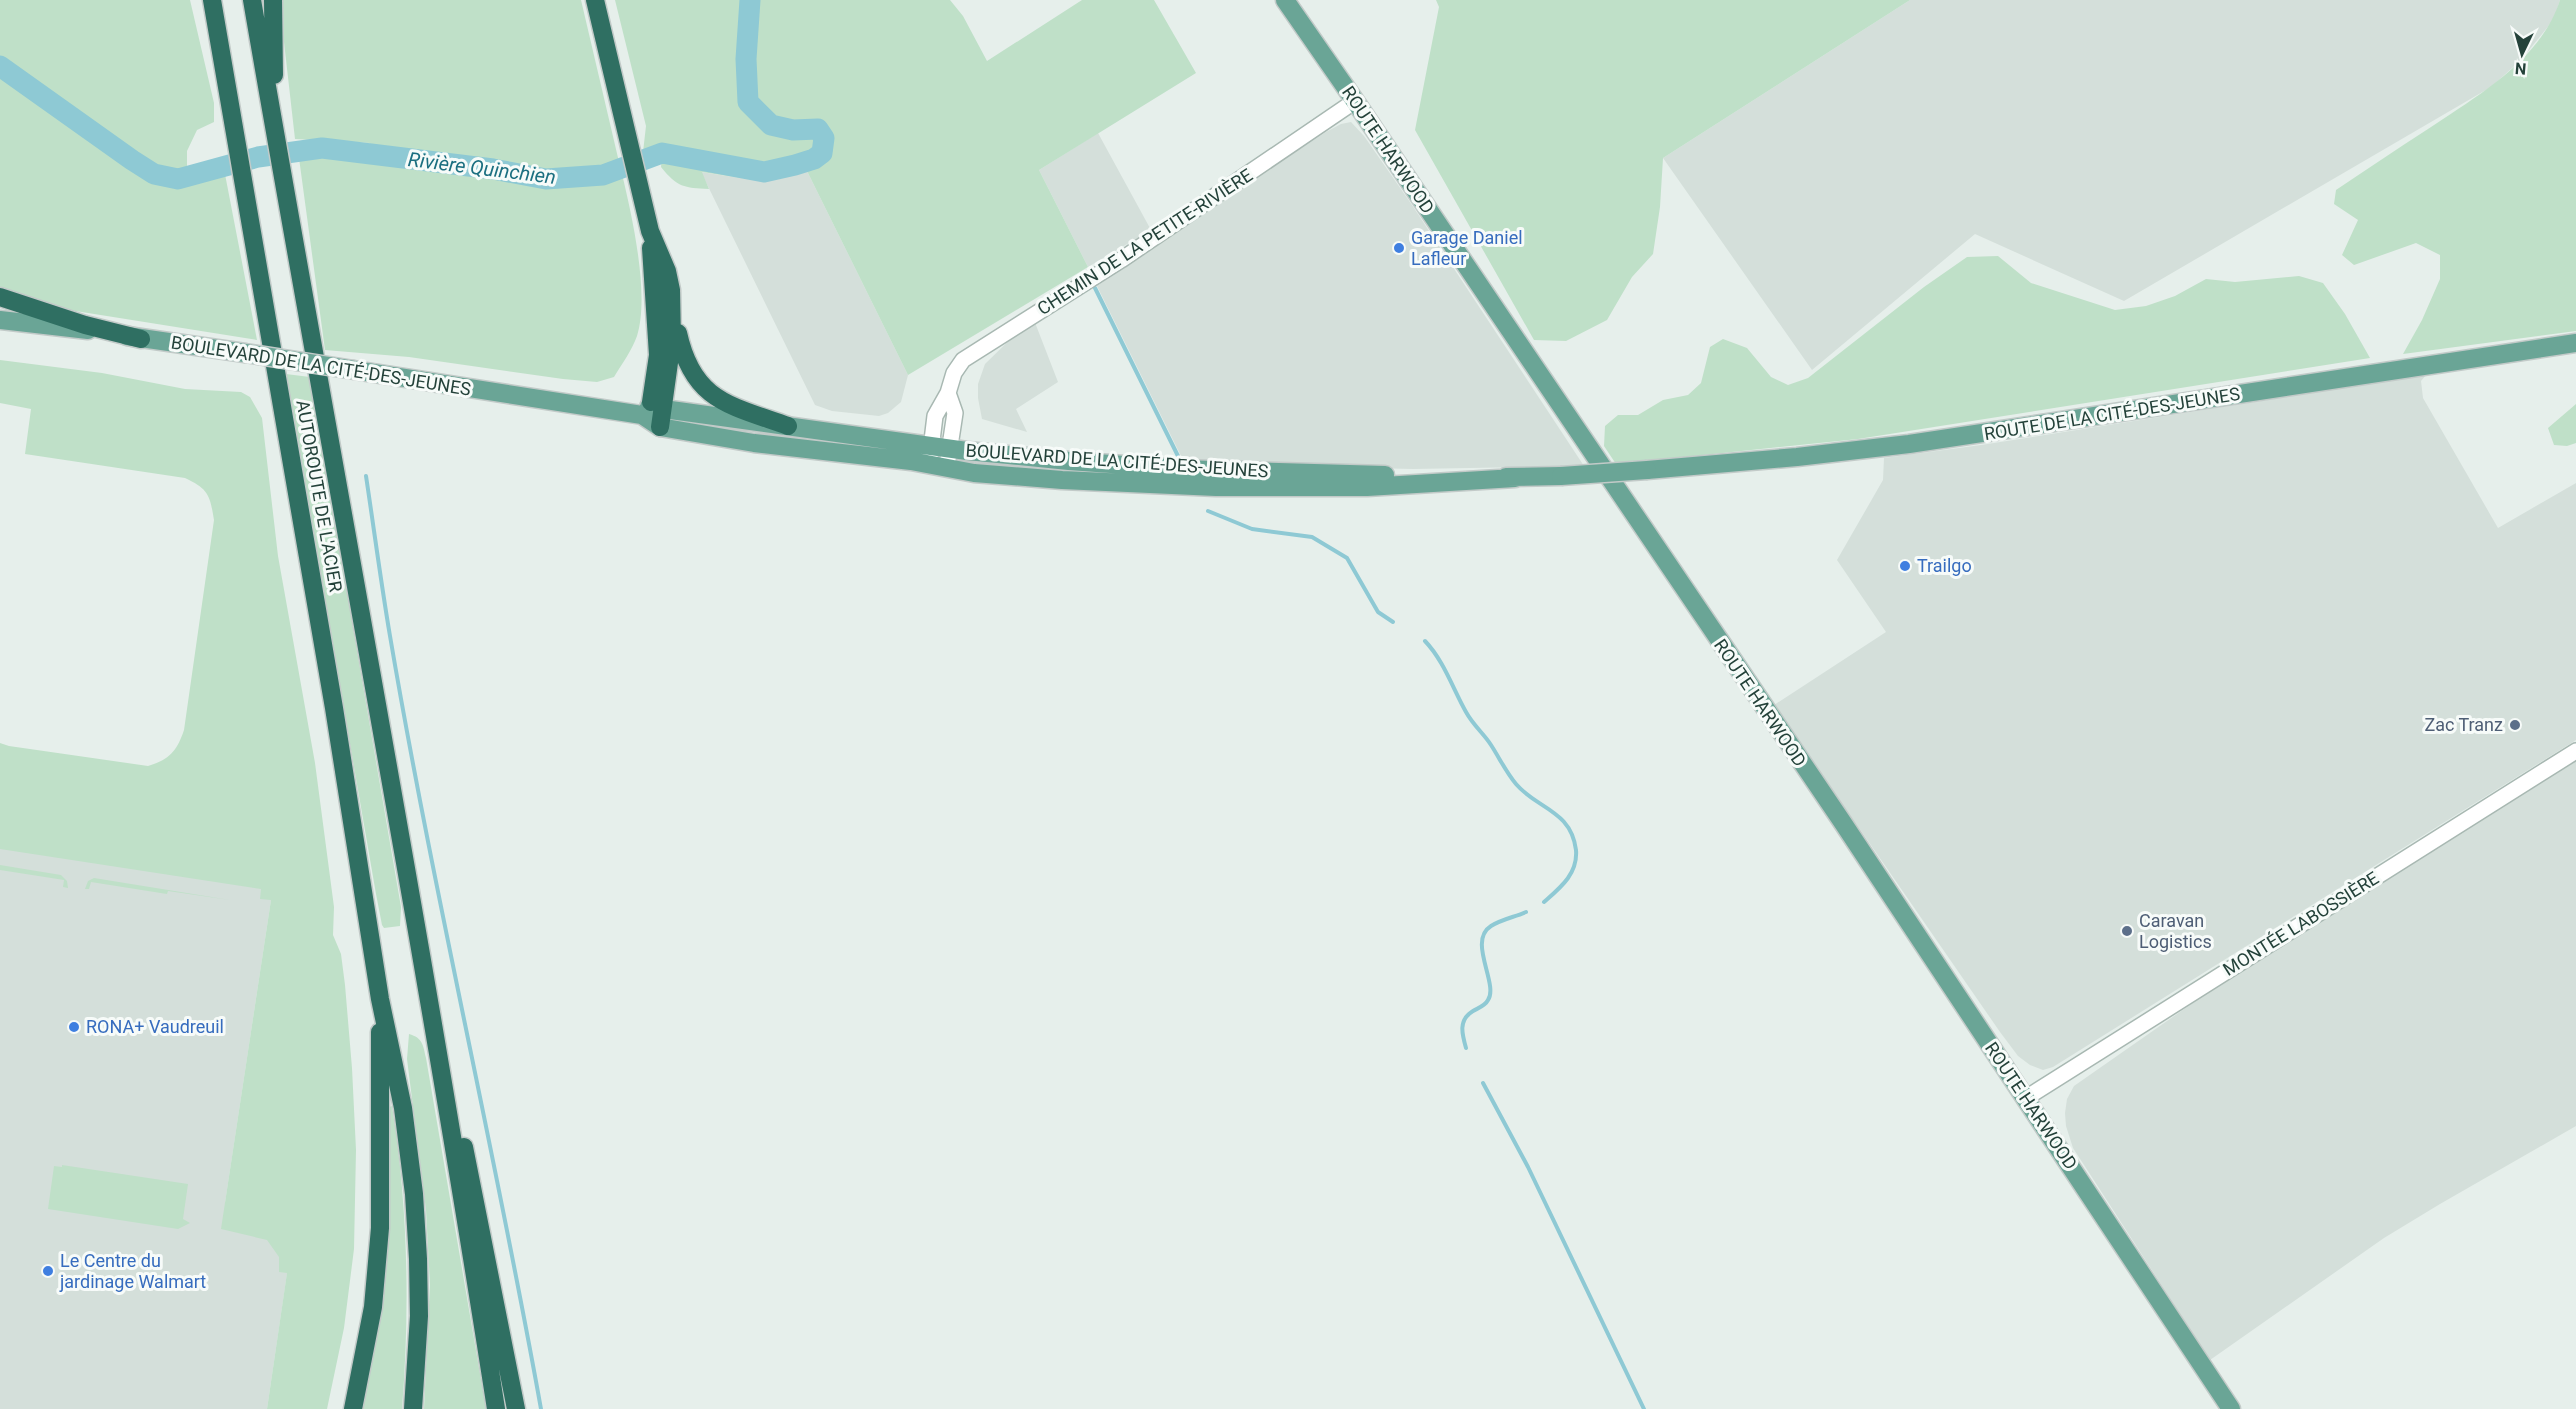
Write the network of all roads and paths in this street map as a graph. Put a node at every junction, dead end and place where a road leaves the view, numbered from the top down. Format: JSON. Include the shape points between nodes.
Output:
{"nodes":[{"id":1,"x":212,"y":0,"type":"edge"},
{"id":2,"x":252,"y":0,"type":"edge"},
{"id":3,"x":273,"y":0,"type":"edge"},
{"id":4,"x":595,"y":0,"type":"edge"},
{"id":5,"x":1285,"y":0,"type":"edge"},
{"id":6,"x":1356,"y":101,"type":"junction"},
{"id":7,"x":276,"y":138,"type":"junction"},
{"id":8,"x":650,"y":231,"type":"junction"},
{"id":9,"x":0,"y":297,"type":"edge"},
{"id":10,"x":672,"y":308,"type":"junction"},
{"id":11,"x":0,"y":320,"type":"edge"},
{"id":12,"x":141,"y":339,"type":"junction"},
{"id":13,"x":2576,"y":343,"type":"edge"},
{"id":14,"x":652,"y":409,"type":"junction"},
{"id":15,"x":788,"y":426,"type":"junction"},
{"id":16,"x":660,"y":427,"type":"joint"},
{"id":17,"x":941,"y":447,"type":"junction"},
{"id":18,"x":938,"y":466,"type":"junction"},
{"id":19,"x":1647,"y":470,"type":"joint"},
{"id":20,"x":1515,"y":477,"type":"junction"},
{"id":21,"x":2576,"y":752,"type":"edge"},
{"id":22,"x":404,"y":854,"type":"junction"},
{"id":23,"x":380,"y":999,"type":"junction"},
{"id":24,"x":2026,"y":1098,"type":"junction"},
{"id":25,"x":353,"y":1409,"type":"edge"},
{"id":26,"x":413,"y":1409,"type":"edge"},
{"id":27,"x":496,"y":1409,"type":"edge"},
{"id":28,"x":516,"y":1409,"type":"edge"},
{"id":29,"x":2231,"y":1409,"type":"edge"}],
"edges":[{"from":1,"to":23,"type":"highway","name":"AUTOROUTE DE L'ACIER"},
{"from":2,"to":7,"type":"highway","name":"AUTOROUTE DE L'ACIER"},
{"from":3,"to":7,"type":"highway"},
{"from":4,"to":8,"type":"highway"},
{"from":5,"to":6,"type":"main road","name":"ROUTE HARWOOD"},
{"from":6,"to":17,"type":"street","name":"CHEMIN DE LA PETITE-RIVIÈRE","via":[[1121,260],[963,360],[954,372],[948,393],[955,413]]},
{"from":6,"to":24,"type":"main road","name":"ROUTE HARWOOD"},
{"from":7,"to":22,"type":"highway","name":"AUTOROUTE DE L'ACIER"},
{"from":8,"to":10,"type":"highway","via":[[667,271]]},
{"from":8,"to":14,"type":"highway","via":[[658,355]]},
{"from":9,"to":12,"type":"highway"},
{"from":10,"to":14,"type":"highway","via":[[672,340]]},
{"from":10,"to":15,"type":"highway","via":[[683,354],[703,387],[730,405]]},
{"from":11,"to":12,"type":"main road","name":"BOULEVARD DE LA CITÉ-DES-JEUNES"},
{"from":12,"to":14,"type":"main road","name":"BOULEVARD DE LA CITÉ-DES-JEUNES","bridge":true},
{"from":13,"to":19,"type":"main road","name":"ROUTE DE LA CITÉ-DES-JEUNES","via":[[1909,444]]},
{"from":14,"to":15,"type":"main road","name":"BOULEVARD DE LA CITÉ-DES-JEUNES"},
{"from":14,"to":16,"type":"highway"},
{"from":15,"to":17,"type":"main road","name":"BOULEVARD DE LA CITÉ-DES-JEUNES"},
{"from":16,"to":18,"type":"main road","name":"BOULEVARD DE LA CITÉ-DES-JEUNES"},
{"from":17,"to":18,"type":"street","name":"CHEMIN DE LA PETITE-RIVIÈRE"},
{"from":17,"to":20,"type":"main road","name":"BOULEVARD DE LA CITÉ-DES-JEUNES","via":[[1180,469]]},
{"from":18,"to":20,"type":"main road","name":"BOULEVARD DE LA CITÉ-DES-JEUNES","via":[[1062,480],[1228,487],[1367,487]]},
{"from":19,"to":20,"type":"main road","name":"BOULEVARD DE LA CITÉ-DES-JEUNES","bridge":true},
{"from":21,"to":24,"type":"street","name":"MONTÉE LABOSSIÈRE"},
{"from":22,"to":27,"type":"highway"},
{"from":22,"to":28,"type":"highway"},
{"from":23,"to":25,"type":"highway","via":[[380,1228],[372,1307]]},
{"from":23,"to":26,"type":"highway","via":[[403,1108],[414,1194],[419,1316]]},
{"from":24,"to":29,"type":"main road","name":"ROUTE HARWOOD"}]}
